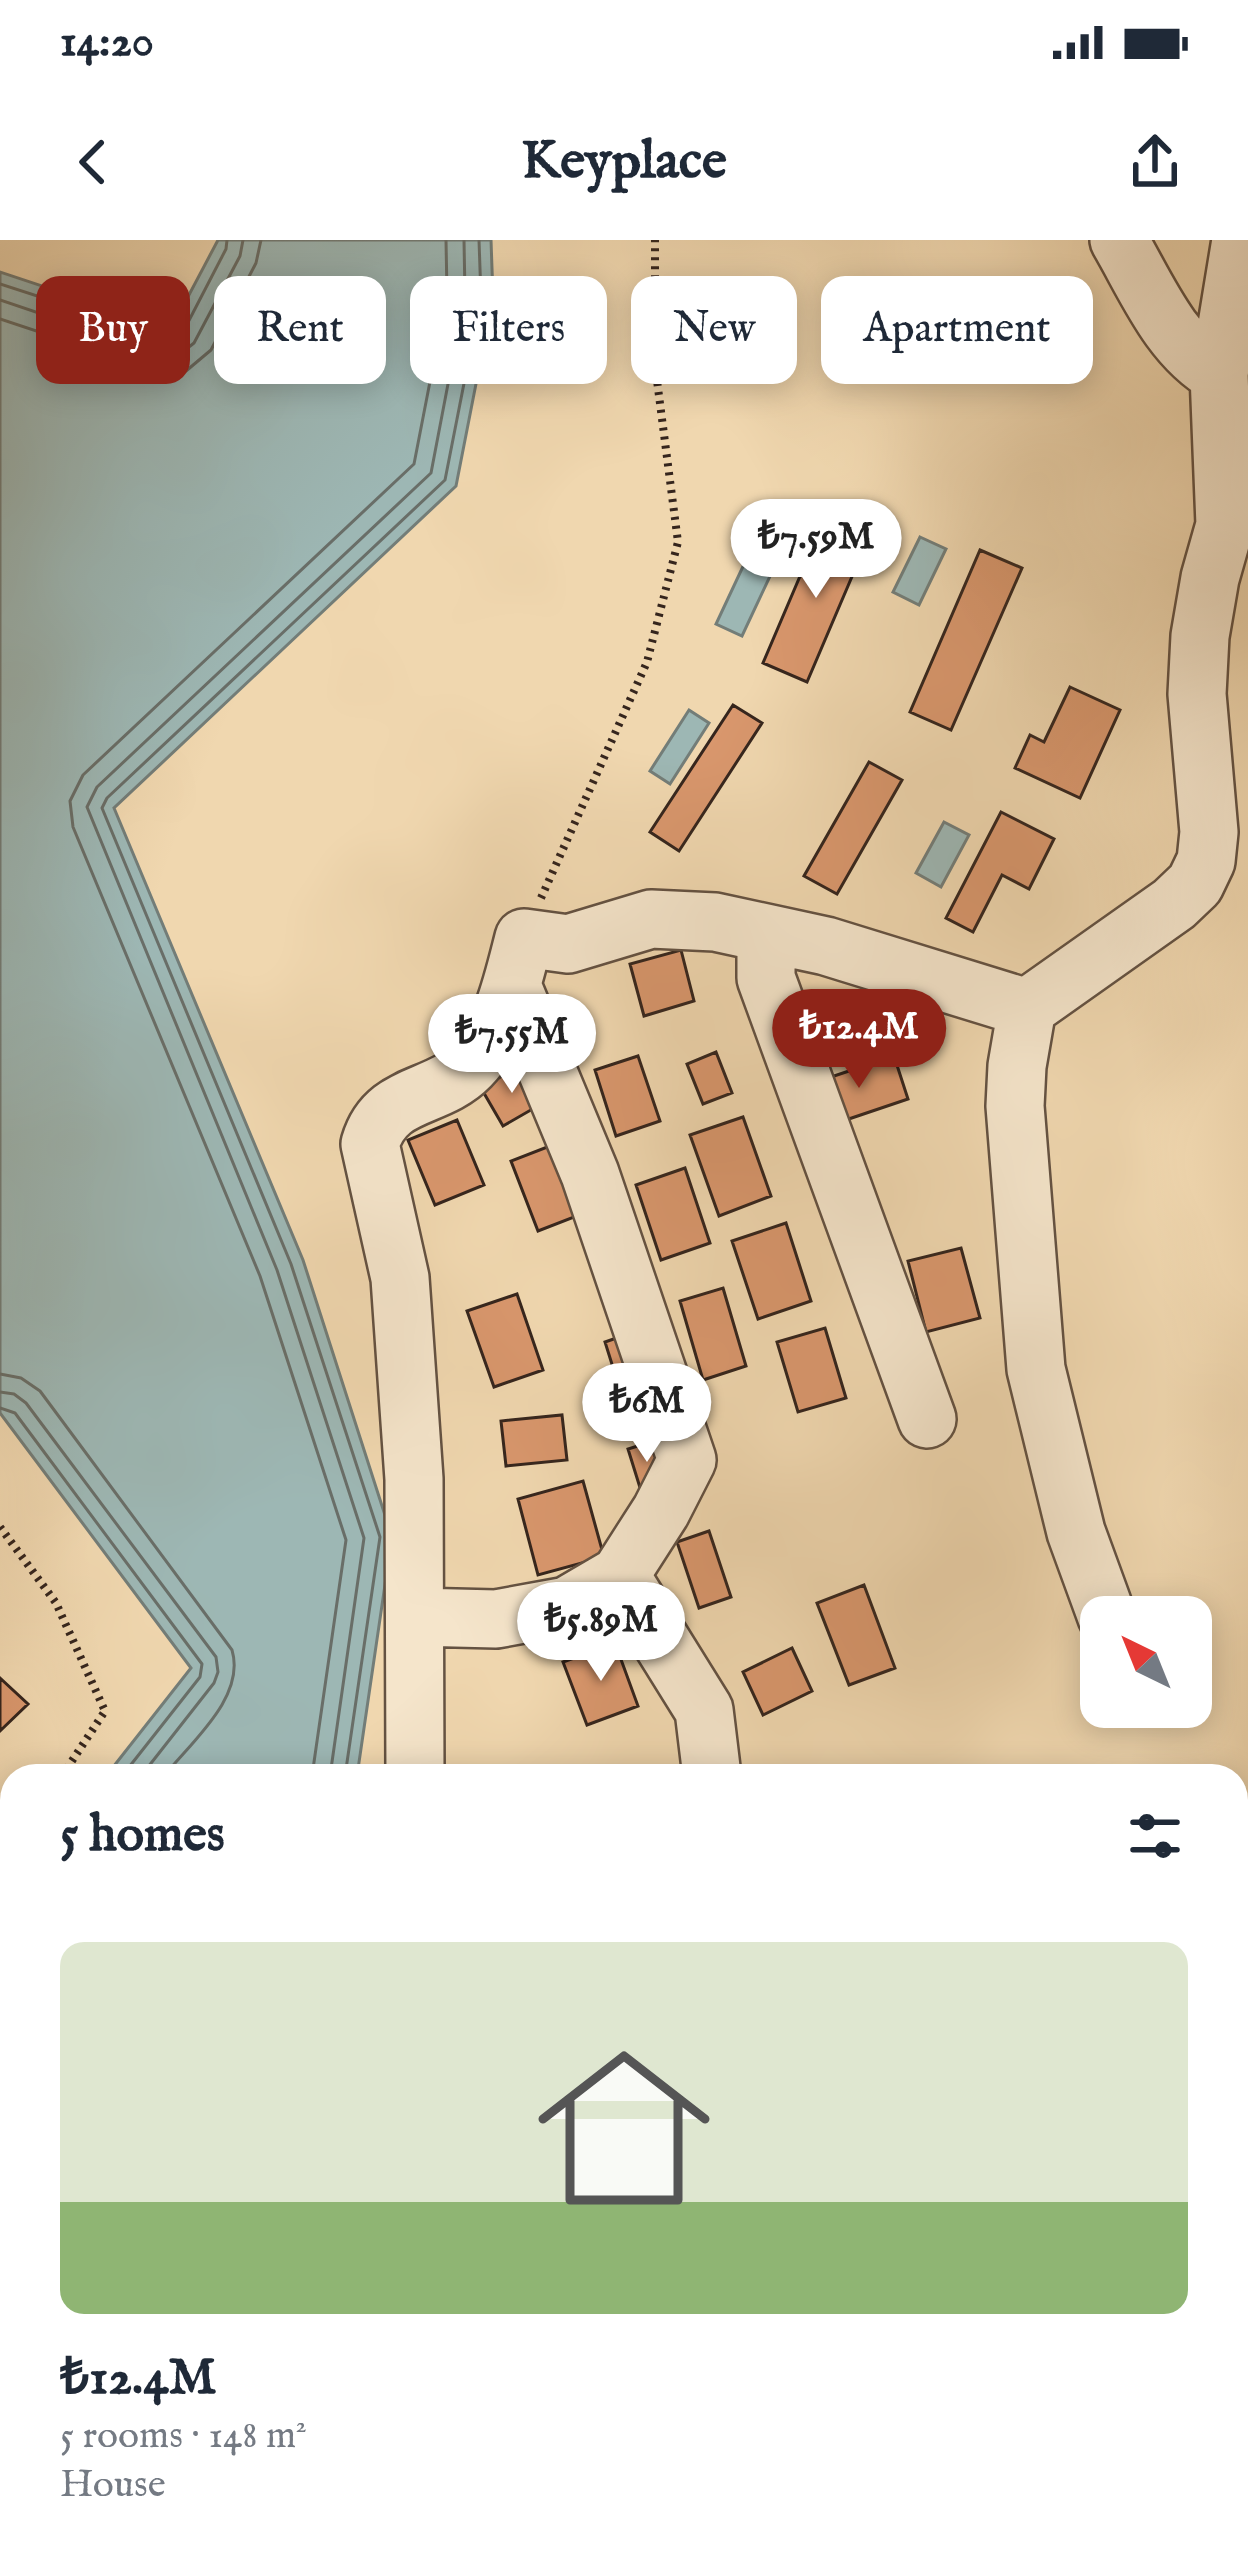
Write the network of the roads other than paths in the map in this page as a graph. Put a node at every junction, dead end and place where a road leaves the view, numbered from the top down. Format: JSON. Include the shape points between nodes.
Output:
{"nodes":[{"id":1,"x":1119,"y":240,"type":"edge"},
{"id":2,"x":1240,"y":240,"type":"edge"},
{"id":3,"x":1220,"y":374,"type":"junction"},
{"id":4,"x":1237,"y":516,"type":"edge"},
{"id":5,"x":1228,"y":850,"type":"edge"},
{"id":6,"x":766,"y":934,"type":"junction"},
{"id":7,"x":518,"y":962,"type":"junction"},
{"id":8,"x":1027,"y":1008,"type":"junction"},
{"id":9,"x":927,"y":1419,"type":"dead end"},
{"id":10,"x":620,"y":1575,"type":"junction"},
{"id":11,"x":1100,"y":1596,"type":"edge"},
{"id":12,"x":415,"y":1617,"type":"junction"},
{"id":13,"x":415,"y":1764,"type":"edge"},
{"id":14,"x":711,"y":1764,"type":"edge"}],
"edges":[{"from":1,"to":3,"type":"street","via":[[1172,332]]},
{"from":2,"to":3,"type":"street"},
{"from":3,"to":4,"type":"street"},
{"from":4,"to":5,"type":"street","via":[[1210,578],[1197,694]]},
{"from":5,"to":8,"type":"street","via":[[1206,861],[1174,904]]},
{"from":6,"to":7,"type":"street","via":[[684,918],[622,925]]},
{"from":6,"to":8,"type":"street"},
{"from":6,"to":9,"type":"street","via":[[766,978]]},
{"from":7,"to":10,"type":"street","via":[[687,1460]]},
{"from":7,"to":12,"type":"street","via":[[489,1040],[469,1067],[392,1107],[370,1144],[400,1278]]},
{"from":8,"to":11,"type":"street","via":[[1015,1106],[1036,1369]]},
{"from":10,"to":12,"type":"street","via":[[567,1606],[496,1619]]},
{"from":10,"to":14,"type":"street","via":[[704,1710]]},
{"from":12,"to":13,"type":"street"}]}
